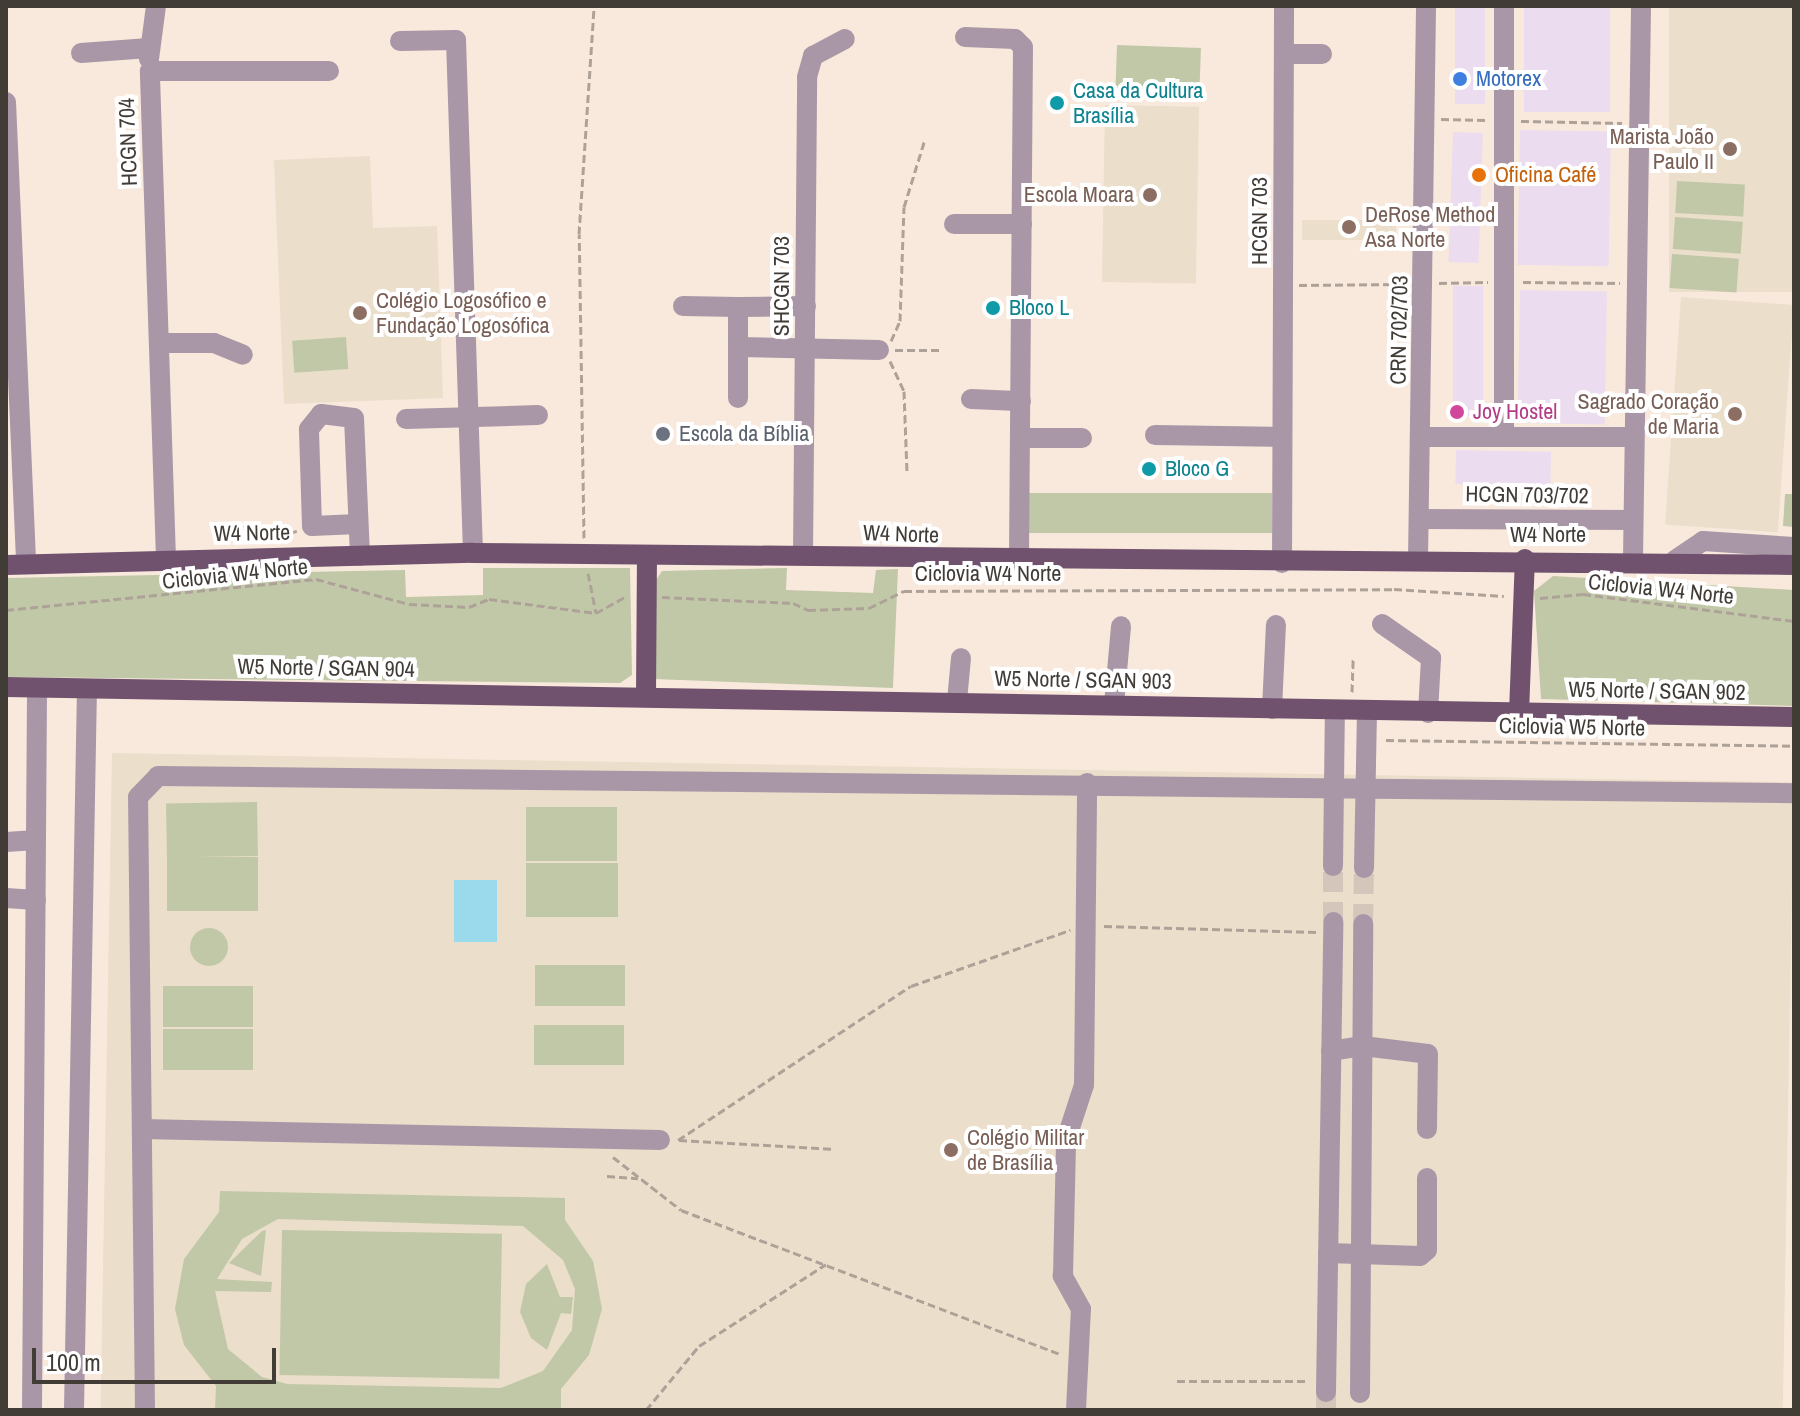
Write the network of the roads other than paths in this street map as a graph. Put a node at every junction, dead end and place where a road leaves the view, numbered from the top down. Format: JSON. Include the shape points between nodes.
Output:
{"nodes":[{"id":1,"x":156,"y":6,"type":"edge"},
{"id":2,"x":1284,"y":6,"type":"edge"},
{"id":3,"x":1426,"y":6,"type":"edge"},
{"id":4,"x":1504,"y":6,"type":"edge"},
{"id":5,"x":1641,"y":6,"type":"edge"},
{"id":6,"x":965,"y":37,"type":"dead end"},
{"id":7,"x":845,"y":39,"type":"dead end"},
{"id":8,"x":400,"y":41,"type":"dead end"},
{"id":9,"x":149,"y":48,"type":"junction"},
{"id":10,"x":81,"y":53,"type":"dead end"},
{"id":11,"x":1285,"y":54,"type":"junction"},
{"id":12,"x":1322,"y":54,"type":"dead end"},
{"id":13,"x":150,"y":71,"type":"junction"},
{"id":14,"x":329,"y":71,"type":"dead end"},
{"id":15,"x":6,"y":102,"type":"edge"},
{"id":16,"x":954,"y":224,"type":"dead end"},
{"id":17,"x":1022,"y":224,"type":"junction"},
{"id":18,"x":683,"y":306,"type":"dead end"},
{"id":19,"x":806,"y":306,"type":"junction"},
{"id":20,"x":738,"y":307,"type":"junction"},
{"id":21,"x":159,"y":343,"type":"junction"},
{"id":22,"x":738,"y":347,"type":"junction"},
{"id":23,"x":806,"y":347,"type":"junction"},
{"id":24,"x":879,"y":350,"type":"road end"},
{"id":25,"x":243,"y":355,"type":"dead end"},
{"id":26,"x":738,"y":398,"type":"dead end"},
{"id":27,"x":971,"y":399,"type":"dead end"},
{"id":28,"x":1021,"y":401,"type":"junction"},
{"id":29,"x":473,"y":414,"type":"junction"},
{"id":30,"x":538,"y":415,"type":"dead end"},
{"id":31,"x":406,"y":419,"type":"dead end"},
{"id":32,"x":1155,"y":435,"type":"dead end"},
{"id":33,"x":1504,"y":436,"type":"junction"},
{"id":34,"x":1282,"y":437,"type":"junction"},
{"id":35,"x":1422,"y":437,"type":"junction"},
{"id":36,"x":1633,"y":437,"type":"junction"},
{"id":37,"x":1021,"y":438,"type":"junction"},
{"id":38,"x":1082,"y":438,"type":"dead end"},
{"id":39,"x":13,"y":445,"type":"edge"},
{"id":40,"x":15,"y":515,"type":"edge"},
{"id":41,"x":1421,"y":519,"type":"junction"},
{"id":42,"x":1633,"y":520,"type":"junction"},
{"id":43,"x":358,"y":524,"type":"junction"},
{"id":44,"x":1794,"y":547,"type":"edge"},
{"id":45,"x":473,"y":553,"type":"junction"},
{"id":46,"x":647,"y":555,"type":"junction"},
{"id":47,"x":803,"y":555,"type":"junction"},
{"id":48,"x":360,"y":556,"type":"junction"},
{"id":49,"x":166,"y":559,"type":"junction"},
{"id":50,"x":1525,"y":559,"type":"junction"},
{"id":51,"x":1633,"y":559,"type":"junction"},
{"id":52,"x":1418,"y":560,"type":"junction"},
{"id":53,"x":1675,"y":560,"type":"junction"},
{"id":54,"x":1019,"y":561,"type":"junction"},
{"id":55,"x":1282,"y":563,"type":"junction"},
{"id":56,"x":16,"y":564,"type":"edge"},
{"id":57,"x":1794,"y":565,"type":"edge"},
{"id":58,"x":1382,"y":624,"type":"dead end"},
{"id":59,"x":1276,"y":625,"type":"dead end"},
{"id":60,"x":1121,"y":626,"type":"dead end"},
{"id":61,"x":961,"y":658,"type":"dead end"},
{"id":62,"x":6,"y":687,"type":"edge"},
{"id":63,"x":37,"y":688,"type":"junction"},
{"id":64,"x":87,"y":689,"type":"junction"},
{"id":65,"x":646,"y":696,"type":"junction"},
{"id":66,"x":957,"y":701,"type":"junction"},
{"id":67,"x":1114,"y":705,"type":"junction"},
{"id":68,"x":1272,"y":709,"type":"junction"},
{"id":69,"x":1352,"y":711,"type":"junction"},
{"id":70,"x":1428,"y":713,"type":"junction"},
{"id":71,"x":1519,"y":713,"type":"junction"},
{"id":72,"x":1794,"y":717,"type":"edge"},
{"id":73,"x":1087,"y":783,"type":"junction"},
{"id":74,"x":1335,"y":785,"type":"junction"},
{"id":75,"x":1366,"y":785,"type":"junction"},
{"id":76,"x":1794,"y":793,"type":"edge"},
{"id":77,"x":36,"y":840,"type":"junction"},
{"id":78,"x":6,"y":842,"type":"edge"},
{"id":79,"x":1333,"y":866,"type":"tunnel mouth"},
{"id":80,"x":1364,"y":868,"type":"tunnel mouth"},
{"id":81,"x":6,"y":898,"type":"edge"},
{"id":82,"x":36,"y":900,"type":"junction"},
{"id":83,"x":1363,"y":924,"type":"tunnel mouth"},
{"id":84,"x":1333,"y":927,"type":"tunnel mouth"},
{"id":85,"x":1363,"y":1046,"type":"junction"},
{"id":86,"x":1331,"y":1051,"type":"junction"},
{"id":87,"x":142,"y":1129,"type":"junction"},
{"id":88,"x":1427,"y":1129,"type":"dead end"},
{"id":89,"x":669,"y":1140,"type":"road end"},
{"id":90,"x":1427,"y":1178,"type":"dead end"},
{"id":91,"x":1328,"y":1253,"type":"junction"},
{"id":92,"x":1361,"y":1253,"type":"junction"},
{"id":93,"x":1326,"y":1386,"type":"tunnel mouth"},
{"id":94,"x":1360,"y":1393,"type":"dead end"},
{"id":95,"x":32,"y":1410,"type":"edge"},
{"id":96,"x":74,"y":1410,"type":"edge"},
{"id":97,"x":145,"y":1410,"type":"edge"},
{"id":98,"x":1076,"y":1410,"type":"edge"}],
"edges":[{"from":1,"to":9,"type":"street"},
{"from":2,"to":11,"type":"street","name":"HCGN 703"},
{"from":3,"to":35,"type":"street","name":"CRN 702/703"},
{"from":4,"to":33,"type":"street"},
{"from":5,"to":36,"type":"street"},
{"from":6,"to":17,"type":"street","via":[[1015,39],[1023,47]]},
{"from":7,"to":19,"type":"street","name":"SHCGN 703","via":[[822,49],[808,66]]},
{"from":8,"to":29,"type":"street","via":[[465,39]]},
{"from":9,"to":10,"type":"street"},
{"from":9,"to":13,"type":"street"},
{"from":11,"to":12,"type":"street"},
{"from":11,"to":34,"type":"street","name":"HCGN 703"},
{"from":13,"to":14,"type":"street","name":"HCGN 704"},
{"from":13,"to":21,"type":"street","name":"HCGN 704"},
{"from":15,"to":39,"type":"street"},
{"from":16,"to":17,"type":"street"},
{"from":17,"to":28,"type":"street"},
{"from":18,"to":20,"type":"street"},
{"from":19,"to":20,"type":"street"},
{"from":19,"to":23,"type":"street","name":"SHCGN 703"},
{"from":20,"to":22,"type":"street"},
{"from":21,"to":25,"type":"street","via":[[206,343]]},
{"from":21,"to":49,"type":"street","name":"HCGN 704"},
{"from":22,"to":23,"type":"street"},
{"from":22,"to":26,"type":"street"},
{"from":23,"to":24,"type":"street"},
{"from":23,"to":47,"type":"street","name":"SHCGN 703"},
{"from":27,"to":28,"type":"street"},
{"from":28,"to":37,"type":"street"},
{"from":29,"to":30,"type":"street"},
{"from":29,"to":31,"type":"street"},
{"from":29,"to":45,"type":"street"},
{"from":32,"to":34,"type":"street"},
{"from":33,"to":35,"type":"street"},
{"from":33,"to":36,"type":"street"},
{"from":34,"to":55,"type":"street","name":"HCGN 703"},
{"from":35,"to":41,"type":"street","name":"CRN 702/703"},
{"from":36,"to":42,"type":"street"},
{"from":37,"to":38,"type":"street"},
{"from":37,"to":54,"type":"street"},
{"from":39,"to":40,"type":"street"},
{"from":40,"to":56,"type":"street"},
{"from":41,"to":42,"type":"street","name":"HCGN 703/702"},
{"from":41,"to":52,"type":"street","name":"CRN 702/703"},
{"from":42,"to":51,"type":"street"},
{"from":43,"to":43,"type":"street","via":[[354,418],[321,414],[309,429],[312,526]]},
{"from":43,"to":48,"type":"street"},
{"from":44,"to":53,"type":"street","via":[[1703,541]]},
{"from":45,"to":46,"type":"main road","name":"W4 Norte"},
{"from":45,"to":48,"type":"main road","name":"W4 Norte"},
{"from":46,"to":47,"type":"main road","name":"W4 Norte"},
{"from":46,"to":65,"type":"main road"},
{"from":47,"to":54,"type":"main road","name":"W4 Norte"},
{"from":48,"to":49,"type":"main road","name":"W4 Norte"},
{"from":49,"to":56,"type":"main road","name":"W4 Norte"},
{"from":50,"to":51,"type":"main road","name":"W4 Norte"},
{"from":50,"to":52,"type":"main road","name":"W4 Norte"},
{"from":50,"to":71,"type":"main road"},
{"from":51,"to":53,"type":"main road","name":"W4 Norte"},
{"from":52,"to":55,"type":"main road","name":"W4 Norte"},
{"from":53,"to":57,"type":"main road","name":"W4 Norte"},
{"from":54,"to":55,"type":"main road","name":"W4 Norte"},
{"from":58,"to":70,"type":"street","via":[[1431,658]]},
{"from":59,"to":68,"type":"street"},
{"from":60,"to":67,"type":"street"},
{"from":61,"to":66,"type":"street"},
{"from":62,"to":63,"type":"main road","name":"W5 Norte / SGAN 904"},
{"from":63,"to":64,"type":"main road","name":"W5 Norte / SGAN 904"},
{"from":63,"to":77,"type":"street"},
{"from":64,"to":65,"type":"main road","name":"W5 Norte / SGAN 904"},
{"from":64,"to":96,"type":"street"},
{"from":65,"to":66,"type":"main road","name":"W5 Norte / SGAN 903"},
{"from":66,"to":67,"type":"main road","name":"W5 Norte / SGAN 903"},
{"from":67,"to":68,"type":"main road","name":"W5 Norte / SGAN 903"},
{"from":68,"to":69,"type":"main road","name":"W5 Norte / SGAN 903"},
{"from":69,"to":70,"type":"main road","name":"W5 Norte / SGAN 903"},
{"from":69,"to":74,"type":"street"},
{"from":69,"to":75,"type":"street"},
{"from":70,"to":71,"type":"main road","name":"W5 Norte / SGAN 903"},
{"from":71,"to":72,"type":"main road","name":"W5 Norte / SGAN 902"},
{"from":73,"to":74,"type":"street"},
{"from":73,"to":87,"type":"street","via":[[158,776],[138,797]]},
{"from":73,"to":98,"type":"street","via":[[1084,1085],[1066,1140],[1063,1260],[1081,1309]]},
{"from":74,"to":75,"type":"street"},
{"from":74,"to":79,"type":"street"},
{"from":75,"to":76,"type":"street"},
{"from":75,"to":80,"type":"street"},
{"from":77,"to":78,"type":"street"},
{"from":77,"to":82,"type":"street"},
{"from":81,"to":82,"type":"street"},
{"from":82,"to":95,"type":"street"},
{"from":83,"to":85,"type":"street"},
{"from":84,"to":86,"type":"street"},
{"from":85,"to":86,"type":"street"},
{"from":85,"to":88,"type":"street","via":[[1428,1054]]},
{"from":85,"to":92,"type":"street"},
{"from":86,"to":91,"type":"street"},
{"from":87,"to":89,"type":"street"},
{"from":87,"to":97,"type":"street"},
{"from":90,"to":92,"type":"street","via":[[1427,1250]]},
{"from":91,"to":92,"type":"street"},
{"from":91,"to":93,"type":"street"},
{"from":92,"to":94,"type":"street"}]}
